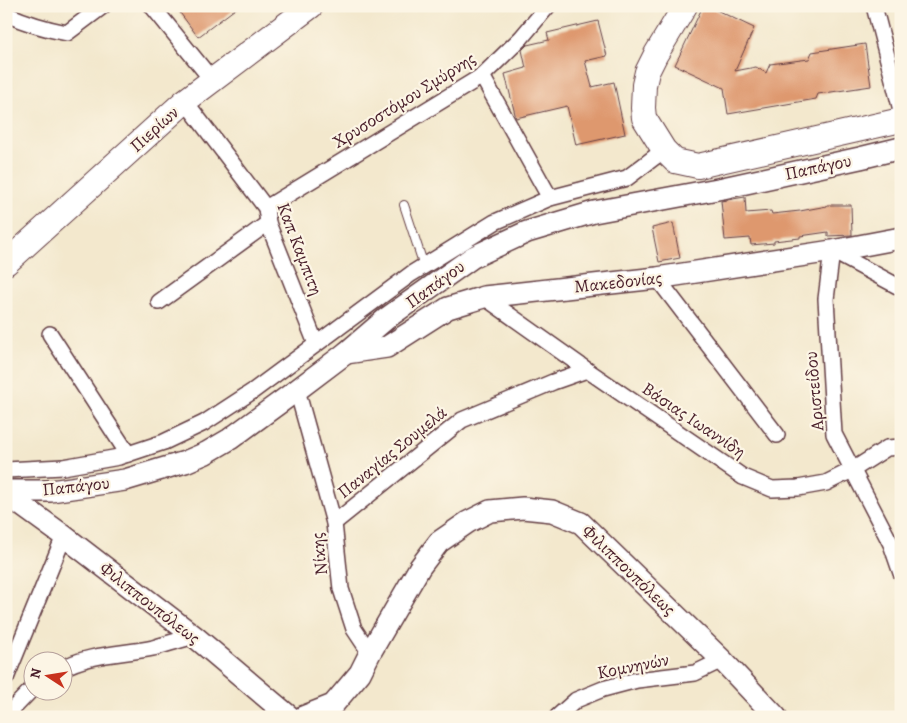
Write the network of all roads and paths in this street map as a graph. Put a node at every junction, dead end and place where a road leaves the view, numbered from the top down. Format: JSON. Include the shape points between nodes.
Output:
{"nodes":[{"id":1,"x":103,"y":6,"type":"edge"},
{"id":2,"x":152,"y":6,"type":"edge"},
{"id":3,"x":311,"y":6,"type":"edge"},
{"id":4,"x":548,"y":6,"type":"edge"},
{"id":5,"x":685,"y":6,"type":"edge"},
{"id":6,"x":874,"y":6,"type":"edge"},
{"id":7,"x":6,"y":14,"type":"edge"},
{"id":8,"x":482,"y":76,"type":"junction"},
{"id":9,"x":212,"y":80,"type":"junction"},
{"id":10,"x":185,"y":101,"type":"junction"},
{"id":11,"x":901,"y":110,"type":"edge"},
{"id":12,"x":901,"y":120,"type":"edge"},
{"id":13,"x":901,"y":148,"type":"edge"},
{"id":14,"x":664,"y":150,"type":"junction"},
{"id":15,"x":550,"y":198,"type":"junction"},
{"id":16,"x":404,"y":204,"type":"dead end"},
{"id":17,"x":267,"y":215,"type":"junction"},
{"id":18,"x":901,"y":238,"type":"edge"},
{"id":19,"x":832,"y":251,"type":"junction"},
{"id":20,"x":6,"y":263,"type":"edge"},
{"id":21,"x":424,"y":266,"type":"junction"},
{"id":22,"x":657,"y":278,"type":"junction"},
{"id":23,"x":901,"y":288,"type":"edge"},
{"id":24,"x":484,"y":297,"type":"junction"},
{"id":25,"x":159,"y":302,"type":"dead end"},
{"id":26,"x":50,"y":334,"type":"dead end"},
{"id":27,"x":316,"y":344,"type":"junction"},
{"id":28,"x":346,"y":353,"type":"junction"},
{"id":29,"x":587,"y":370,"type":"junction"},
{"id":30,"x":297,"y":390,"type":"junction"},
{"id":31,"x":777,"y":435,"type":"dead end"},
{"id":32,"x":901,"y":447,"type":"edge"},
{"id":33,"x":128,"y":454,"type":"junction"},
{"id":34,"x":6,"y":470,"type":"edge"},
{"id":35,"x":854,"y":470,"type":"junction"},
{"id":36,"x":6,"y":493,"type":"edge"},
{"id":37,"x":334,"y":522,"type":"junction"},
{"id":38,"x":64,"y":536,"type":"junction"},
{"id":39,"x":901,"y":573,"type":"edge"},
{"id":40,"x":194,"y":636,"type":"junction"},
{"id":41,"x":370,"y":653,"type":"junction"},
{"id":42,"x":722,"y":660,"type":"junction"},
{"id":43,"x":72,"y":664,"type":"edge"},
{"id":44,"x":6,"y":678,"type":"edge"},
{"id":45,"x":22,"y":700,"type":"edge"},
{"id":46,"x":6,"y":716,"type":"edge"},
{"id":47,"x":290,"y":717,"type":"edge"},
{"id":48,"x":303,"y":717,"type":"edge"},
{"id":49,"x":557,"y":717,"type":"edge"},
{"id":50,"x":776,"y":717,"type":"edge"}],
"edges":[{"from":1,"to":7,"type":"street","via":[[67,33]]},
{"from":2,"to":9,"type":"street"},
{"from":3,"to":9,"type":"main road","name":"Πιερίων"},
{"from":4,"to":8,"type":"street","name":"Χρυσοστόμου Σμύρνης"},
{"from":5,"to":14,"type":"main road","via":[[656,54],[644,85],[644,118]]},
{"from":6,"to":11,"type":"street"},
{"from":8,"to":15,"type":"street"},
{"from":8,"to":17,"type":"street","name":"Χρυσοστόμου Σμύρνης"},
{"from":9,"to":10,"type":"main road","name":"Πιερίων"},
{"from":10,"to":17,"type":"street","name":"Καπ Καμπιτη"},
{"from":10,"to":20,"type":"main road","name":"Πιερίων"},
{"from":12,"to":14,"type":"main road","via":[[698,166],[675,161]]},
{"from":13,"to":28,"type":"street","name":"Παπάγου","via":[[723,188],[594,212],[528,232],[473,256],[387,318]]},
{"from":14,"to":15,"type":"street","name":"Παπάγου","via":[[627,178]]},
{"from":15,"to":21,"type":"street","name":"Παπάγου","via":[[495,222]]},
{"from":16,"to":21,"type":"lane"},
{"from":17,"to":25,"type":"street","name":"Χρυσοστόμου Σμύρνης"},
{"from":17,"to":27,"type":"street","name":"Καπ Καμπιτη"},
{"from":18,"to":19,"type":"street","name":"Μακεδονίας"},
{"from":19,"to":22,"type":"street","name":"Μακεδονίας"},
{"from":19,"to":23,"type":"street"},
{"from":19,"to":35,"type":"street","name":"Αριστείδου","via":[[826,299],[834,434]]},
{"from":21,"to":27,"type":"street","name":"Παπάγου"},
{"from":22,"to":24,"type":"street","name":"Μακεδονίας"},
{"from":22,"to":31,"type":"street"},
{"from":24,"to":28,"type":"street","name":"Μακεδονίας","via":[[448,308],[387,347]]},
{"from":24,"to":29,"type":"street","name":"Βάσιας Ιωαννίδη"},
{"from":26,"to":33,"type":"street"},
{"from":27,"to":33,"type":"street","name":"Παπάγου","via":[[253,391],[204,422],[164,442]]},
{"from":28,"to":30,"type":"street","name":"Παπάγου"},
{"from":29,"to":35,"type":"street","name":"Βάσιας Ιωαννίδη","via":[[743,477],[772,489],[826,483]]},
{"from":29,"to":37,"type":"street","name":"Παναγίας Σουμελά","via":[[462,420]]},
{"from":30,"to":36,"type":"street","name":"Παπάγου","via":[[230,439],[185,462],[125,480],[51,491]]},
{"from":30,"to":37,"type":"street","name":"Νίκης"},
{"from":32,"to":35,"type":"street","name":"Βάσιας Ιωαννίδη","via":[[887,448]]},
{"from":33,"to":34,"type":"street","name":"Παπάγου","via":[[63,467]]},
{"from":35,"to":39,"type":"street","name":"Αριστείδου","via":[[891,544]]},
{"from":36,"to":38,"type":"street","name":"Φιλιππουπόλεως"},
{"from":37,"to":41,"type":"street","name":"Νίκης","via":[[341,589],[354,629]]},
{"from":38,"to":40,"type":"street","name":"Φιλιππουπόλεως"},
{"from":38,"to":44,"type":"street"},
{"from":40,"to":43,"type":"street","via":[[153,648]]},
{"from":40,"to":47,"type":"street","name":"Φιλιππουπόλεως"},
{"from":41,"to":42,"type":"street","name":"Φιλιππουπόλεως","via":[[420,567],[439,542],[490,511],[522,508],[552,511],[581,523]]},
{"from":41,"to":48,"type":"street","name":"Φιλιππουπόλεως","via":[[360,673],[333,705]]},
{"from":42,"to":49,"type":"street","name":"Κομνηνών","via":[[695,673],[637,680],[604,689],[576,700]]},
{"from":42,"to":50,"type":"street","name":"Φιλιππουπόλεως"},
{"from":45,"to":46,"type":"street"}]}
